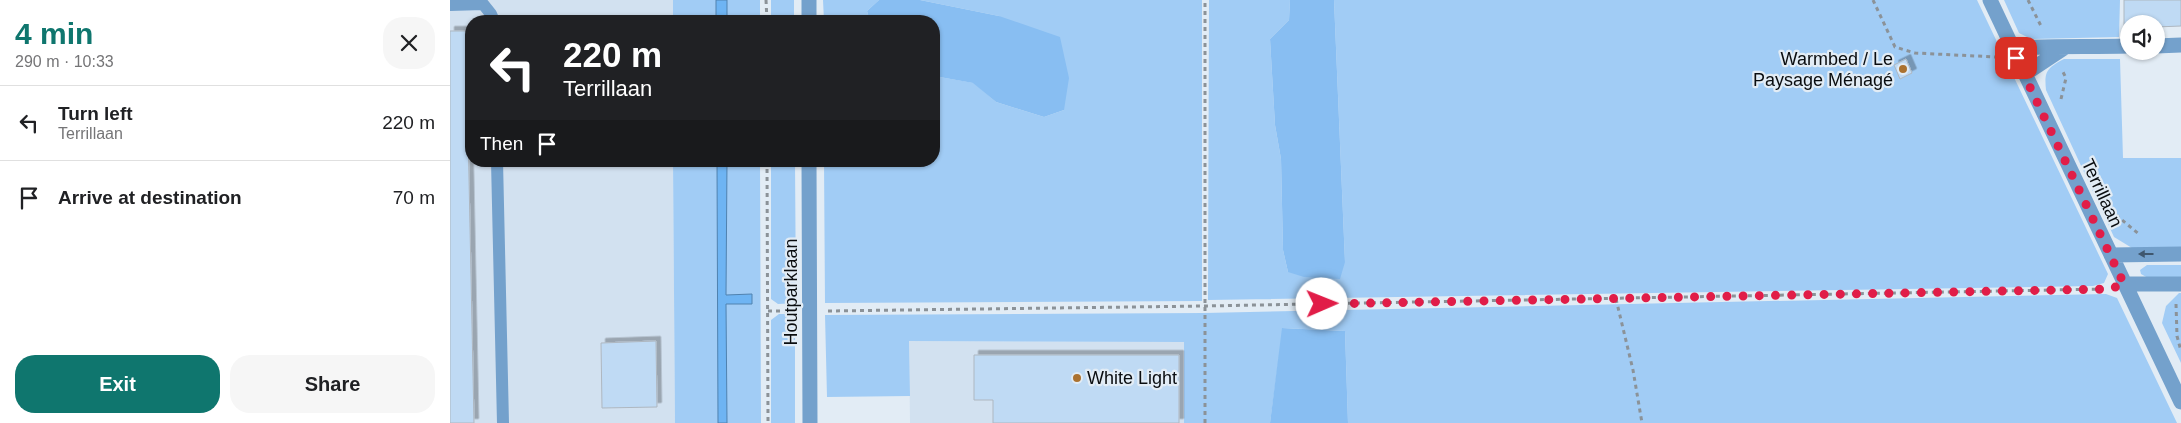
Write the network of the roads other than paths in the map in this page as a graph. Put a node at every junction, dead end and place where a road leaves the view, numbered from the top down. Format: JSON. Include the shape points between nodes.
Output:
{"nodes":[{"id":1,"x":809,"y":0,"type":"edge"},
{"id":2,"x":1990,"y":0,"type":"edge"},
{"id":3,"x":450,"y":4,"type":"edge"},
{"id":4,"x":492,"y":15,"type":"edge"},
{"id":5,"x":809,"y":15,"type":"edge"},
{"id":6,"x":2181,"y":45,"type":"edge"},
{"id":7,"x":2120,"y":46,"type":"edge"},
{"id":8,"x":2165,"y":46,"type":"edge"},
{"id":9,"x":2064,"y":48,"type":"junction"},
{"id":10,"x":2015,"y":53,"type":"junction"},
{"id":11,"x":2025,"y":74,"type":"junction"},
{"id":12,"x":497,"y":167,"type":"edge"},
{"id":13,"x":810,"y":167,"type":"edge"},
{"id":14,"x":2110,"y":254,"type":"junction"},
{"id":15,"x":2181,"y":254,"type":"edge"},
{"id":16,"x":2124,"y":284,"type":"junction"},
{"id":17,"x":2181,"y":284,"type":"edge"},
{"id":18,"x":2181,"y":402,"type":"edge"},
{"id":19,"x":502,"y":423,"type":"edge"},
{"id":20,"x":810,"y":423,"type":"edge"}],
"edges":[{"from":1,"to":5,"type":"street"},
{"from":2,"to":10,"type":"street","name":"Terrillaan"},
{"from":3,"to":4,"type":"lane","via":[[483,4]]},
{"from":6,"to":8,"type":"street"},
{"from":7,"to":9,"type":"street"},
{"from":9,"to":10,"type":"street","via":[[2051,46]]},
{"from":9,"to":11,"type":"street"},
{"from":10,"to":11,"type":"street","name":"Terrillaan"},
{"from":11,"to":14,"type":"street","name":"Terrillaan"},
{"from":12,"to":19,"type":"lane"},
{"from":13,"to":20,"type":"street","name":"Houtparklaan"},
{"from":15,"to":14,"type":"street","one_way":true},
{"from":14,"to":16,"type":"street","name":"Terrillaan"},
{"from":16,"to":17,"type":"street"},
{"from":16,"to":18,"type":"street","name":"Terrillaan"}]}
